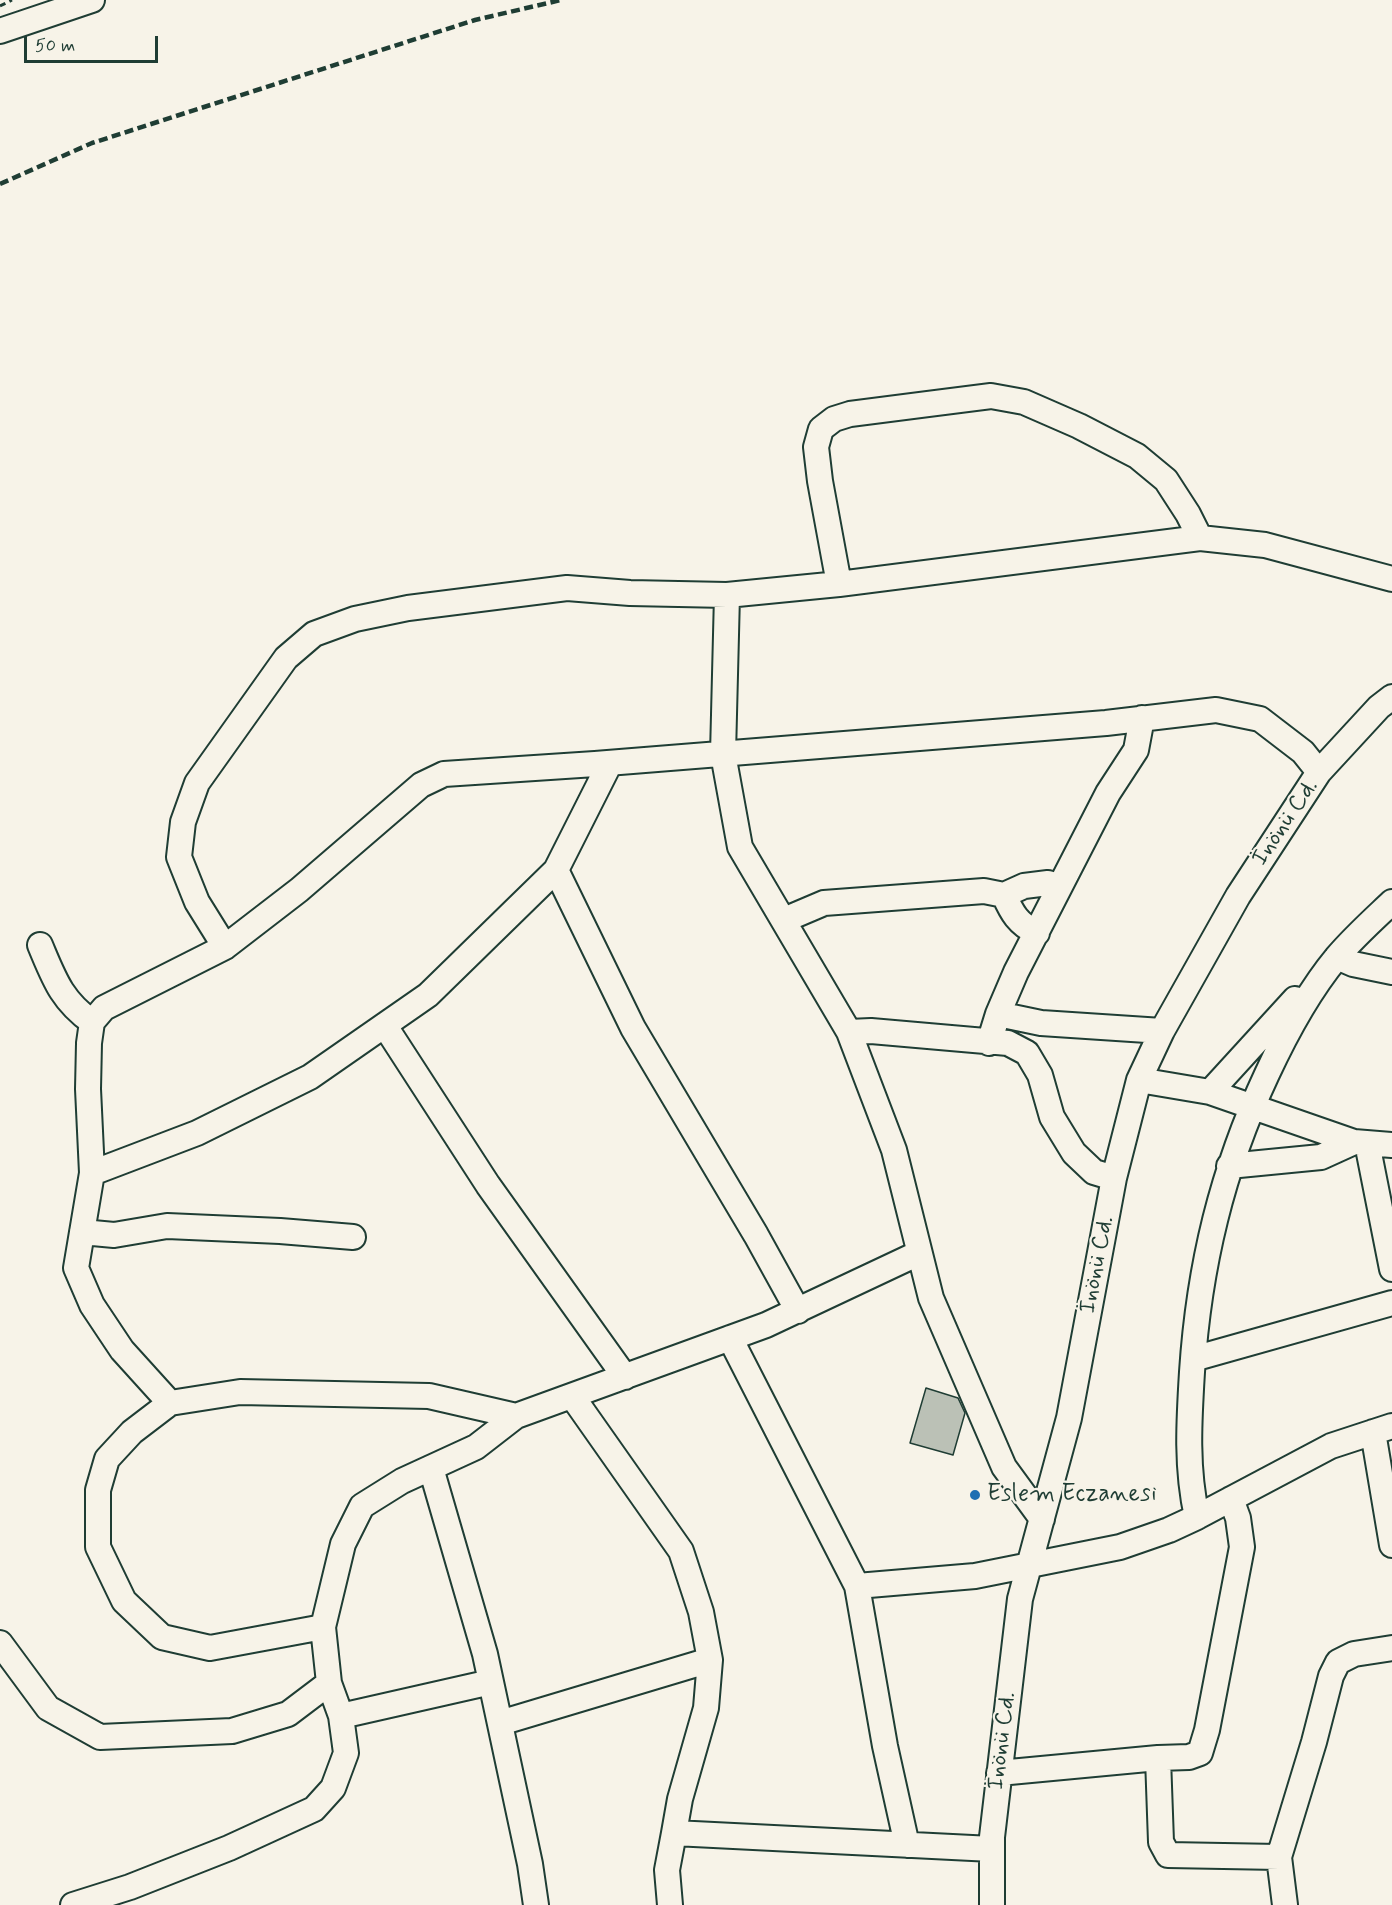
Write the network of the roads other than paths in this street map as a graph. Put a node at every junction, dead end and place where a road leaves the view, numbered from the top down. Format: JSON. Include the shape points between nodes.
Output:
{"nodes":[{"id":1,"x":92,"y":0,"type":"edge"},
{"id":2,"x":0,"y":31,"type":"edge"},
{"id":3,"x":1200,"y":538,"type":"junction"},
{"id":4,"x":1392,"y":579,"type":"edge"},
{"id":5,"x":839,"y":584,"type":"junction"},
{"id":6,"x":727,"y":595,"type":"junction"},
{"id":7,"x":1392,"y":697,"type":"edge"},
{"id":8,"x":1142,"y":718,"type":"junction"},
{"id":9,"x":723,"y":754,"type":"junction"},
{"id":10,"x":610,"y":763,"type":"junction"},
{"id":11,"x":1319,"y":772,"type":"junction"},
{"id":12,"x":556,"y":870,"type":"junction"},
{"id":13,"x":1059,"y":887,"type":"junction"},
{"id":14,"x":1004,"y":895,"type":"junction"},
{"id":15,"x":1392,"y":902,"type":"edge"},
{"id":16,"x":783,"y":920,"type":"junction"},
{"id":17,"x":1036,"y":933,"type":"junction"},
{"id":18,"x":40,"y":945,"type":"dead end"},
{"id":19,"x":225,"y":947,"type":"junction"},
{"id":20,"x":1337,"y":957,"type":"junction"},
{"id":21,"x":1392,"y":972,"type":"edge"},
{"id":22,"x":1318,"y":983,"type":"junction"},
{"id":23,"x":998,"y":1014,"type":"junction"},
{"id":24,"x":92,"y":1022,"type":"junction"},
{"id":25,"x":385,"y":1026,"type":"junction"},
{"id":26,"x":1162,"y":1031,"type":"junction"},
{"id":27,"x":849,"y":1032,"type":"junction"},
{"id":28,"x":989,"y":1043,"type":"junction"},
{"id":29,"x":1240,"y":1058,"type":"junction"},
{"id":30,"x":1266,"y":1075,"type":"junction"},
{"id":31,"x":1139,"y":1080,"type":"junction"},
{"id":32,"x":1210,"y":1092,"type":"junction"},
{"id":33,"x":1251,"y":1107,"type":"junction"},
{"id":34,"x":1360,"y":1143,"type":"junction"},
{"id":35,"x":1392,"y":1145,"type":"edge"},
{"id":36,"x":1229,"y":1166,"type":"junction"},
{"id":37,"x":92,"y":1173,"type":"junction"},
{"id":38,"x":1114,"y":1178,"type":"junction"},
{"id":39,"x":82,"y":1232,"type":"junction"},
{"id":40,"x":353,"y":1237,"type":"dead end"},
{"id":41,"x":920,"y":1253,"type":"junction"},
{"id":42,"x":1392,"y":1269,"type":"edge"},
{"id":43,"x":1392,"y":1303,"type":"edge"},
{"id":44,"x":798,"y":1311,"type":"junction"},
{"id":45,"x":730,"y":1338,"type":"junction"},
{"id":46,"x":1193,"y":1359,"type":"junction"},
{"id":47,"x":625,"y":1377,"type":"junction"},
{"id":48,"x":572,"y":1396,"type":"junction"},
{"id":49,"x":170,"y":1403,"type":"junction"},
{"id":50,"x":516,"y":1416,"type":"junction"},
{"id":51,"x":1383,"y":1429,"type":"edge"},
{"id":52,"x":431,"y":1468,"type":"junction"},
{"id":53,"x":1231,"y":1499,"type":"junction"},
{"id":54,"x":1197,"y":1517,"type":"junction"},
{"id":55,"x":1042,"y":1519,"type":"junction"},
{"id":56,"x":1392,"y":1545,"type":"edge"},
{"id":57,"x":1030,"y":1564,"type":"junction"},
{"id":58,"x":857,"y":1586,"type":"junction"},
{"id":59,"x":323,"y":1627,"type":"junction"},
{"id":60,"x":0,"y":1643,"type":"edge"},
{"id":61,"x":1392,"y":1648,"type":"edge"},
{"id":62,"x":710,"y":1660,"type":"junction"},
{"id":63,"x":329,"y":1683,"type":"junction"},
{"id":64,"x":491,"y":1683,"type":"junction"},
{"id":65,"x":341,"y":1716,"type":"junction"},
{"id":66,"x":500,"y":1723,"type":"junction"},
{"id":67,"x":1158,"y":1758,"type":"junction"},
{"id":68,"x":999,"y":1773,"type":"junction"},
{"id":69,"x":674,"y":1833,"type":"junction"},
{"id":70,"x":907,"y":1845,"type":"junction"},
{"id":71,"x":992,"y":1849,"type":"junction"},
{"id":72,"x":1279,"y":1857,"type":"junction"},
{"id":73,"x":72,"y":1905,"type":"edge"},
{"id":74,"x":536,"y":1905,"type":"edge"},
{"id":75,"x":670,"y":1905,"type":"edge"},
{"id":76,"x":992,"y":1905,"type":"edge"},
{"id":77,"x":1285,"y":1905,"type":"edge"}],
"edges":[{"from":1,"to":2,"type":"street"},
{"from":3,"to":4,"type":"street","via":[[1265,545]]},
{"from":3,"to":5,"type":"street"},
{"from":3,"to":5,"type":"street","via":[[1166,480],[1137,456],[1024,402],[991,396],[850,414],[821,429],[816,447]]},
{"from":5,"to":6,"type":"street"},
{"from":6,"to":9,"type":"street"},
{"from":6,"to":19,"type":"street","via":[[567,588],[408,608],[355,619],[314,634],[286,658],[197,783],[183,822],[179,857],[197,902]]},
{"from":7,"to":11,"type":"street","name":"İnönü Cd."},
{"from":8,"to":9,"type":"street"},
{"from":8,"to":11,"type":"street","via":[[1216,710],[1260,719],[1303,752]]},
{"from":8,"to":13,"type":"street","via":[[1136,750],[1108,793]]},
{"from":9,"to":10,"type":"street"},
{"from":9,"to":16,"type":"street","via":[[740,847]]},
{"from":10,"to":12,"type":"street"},
{"from":10,"to":19,"type":"street","via":[[444,774],[421,786]]},
{"from":11,"to":26,"type":"street","name":"İnönü Cd.","via":[[1238,896]]},
{"from":12,"to":25,"type":"street","via":[[428,995]]},
{"from":12,"to":44,"type":"street","via":[[633,1028]]},
{"from":13,"to":14,"type":"street","via":[[1048,883],[1024,886]]},
{"from":13,"to":17,"type":"street"},
{"from":14,"to":16,"type":"street","via":[[984,891],[824,903]]},
{"from":14,"to":17,"type":"street","via":[[1013,916]]},
{"from":15,"to":20,"type":"street"},
{"from":16,"to":27,"type":"street"},
{"from":17,"to":23,"type":"street"},
{"from":18,"to":24,"type":"street","via":[[58,986],[74,1009]]},
{"from":19,"to":24,"type":"street","via":[[104,1008]]},
{"from":20,"to":21,"type":"street"},
{"from":20,"to":22,"type":"street"},
{"from":22,"to":29,"type":"street","via":[[1295,998]]},
{"from":22,"to":30,"type":"street"},
{"from":23,"to":26,"type":"street","via":[[1041,1023]]},
{"from":23,"to":28,"type":"street"},
{"from":24,"to":37,"type":"street","via":[[88,1089]]},
{"from":25,"to":37,"type":"street","via":[[310,1077],[197,1133]]},
{"from":25,"to":47,"type":"street","via":[[488,1185]]},
{"from":26,"to":31,"type":"street","name":"İnönü Cd."},
{"from":27,"to":28,"type":"street"},
{"from":27,"to":41,"type":"street","via":[[894,1150]]},
{"from":28,"to":38,"type":"street","via":[[1008,1043],[1027,1053],[1040,1075],[1052,1117],[1074,1153],[1094,1172]]},
{"from":29,"to":30,"type":"street"},
{"from":29,"to":32,"type":"street"},
{"from":30,"to":33,"type":"street"},
{"from":31,"to":32,"type":"street"},
{"from":31,"to":38,"type":"street","name":"İnönü Cd."},
{"from":32,"to":33,"type":"street"},
{"from":33,"to":34,"type":"street"},
{"from":33,"to":36,"type":"street"},
{"from":34,"to":35,"type":"street"},
{"from":34,"to":36,"type":"street","via":[[1321,1157]]},
{"from":34,"to":42,"type":"street"},
{"from":36,"to":46,"type":"street","via":[[1207,1251]]},
{"from":37,"to":39,"type":"street"},
{"from":38,"to":55,"type":"street","name":"İnönü Cd.","via":[[1069,1418]]},
{"from":39,"to":40,"type":"street","via":[[114,1235],[167,1226]]},
{"from":39,"to":49,"type":"street","via":[[76,1268],[92,1305],[122,1350]]},
{"from":41,"to":44,"type":"street"},
{"from":41,"to":55,"type":"street","via":[[931,1298],[1004,1467]]},
{"from":43,"to":46,"type":"street"},
{"from":44,"to":45,"type":"street"},
{"from":45,"to":47,"type":"street"},
{"from":45,"to":58,"type":"street"},
{"from":46,"to":54,"type":"street","via":[[1188,1447]]},
{"from":47,"to":48,"type":"street"},
{"from":48,"to":50,"type":"street"},
{"from":48,"to":62,"type":"street","via":[[681,1551],[701,1612]]},
{"from":49,"to":50,"type":"street","via":[[240,1392],[429,1396]]},
{"from":49,"to":59,"type":"street","via":[[132,1432],[107,1459],[98,1490],[98,1546],[124,1601],[162,1637],[210,1648]]},
{"from":50,"to":52,"type":"street","via":[[476,1447]]},
{"from":51,"to":53,"type":"street","via":[[1331,1446]]},
{"from":51,"to":56,"type":"street"},
{"from":52,"to":59,"type":"street","via":[[362,1506],[343,1544]]},
{"from":52,"to":64,"type":"street"},
{"from":53,"to":54,"type":"street"},
{"from":53,"to":67,"type":"street","via":[[1242,1547],[1207,1730],[1200,1753]]},
{"from":54,"to":57,"type":"street","via":[[1120,1547]]},
{"from":55,"to":57,"type":"street","name":"İnönü Cd."},
{"from":57,"to":58,"type":"street","via":[[975,1576]]},
{"from":57,"to":68,"type":"street","name":"İnönü Cd.","via":[[1020,1599]]},
{"from":58,"to":70,"type":"street"},
{"from":59,"to":63,"type":"street"},
{"from":60,"to":63,"type":"street","via":[[48,1708],[100,1737],[232,1731],[288,1714]]},
{"from":61,"to":72,"type":"street","via":[[1354,1654],[1338,1662]]},
{"from":62,"to":66,"type":"street"},
{"from":62,"to":69,"type":"street","via":[[706,1708]]},
{"from":63,"to":65,"type":"street"},
{"from":64,"to":65,"type":"street"},
{"from":64,"to":66,"type":"street"},
{"from":65,"to":73,"type":"street","via":[[346,1753],[333,1788],[314,1809],[229,1848]]},
{"from":66,"to":74,"type":"street"},
{"from":67,"to":68,"type":"street"},
{"from":67,"to":72,"type":"street","via":[[1161,1842],[1168,1855]]},
{"from":68,"to":71,"type":"street","name":"İnönü Cd."},
{"from":69,"to":70,"type":"street"},
{"from":69,"to":75,"type":"street","via":[[667,1870]]},
{"from":70,"to":71,"type":"street"},
{"from":71,"to":76,"type":"street","name":"İnönü Cd."},
{"from":72,"to":77,"type":"street"}]}
